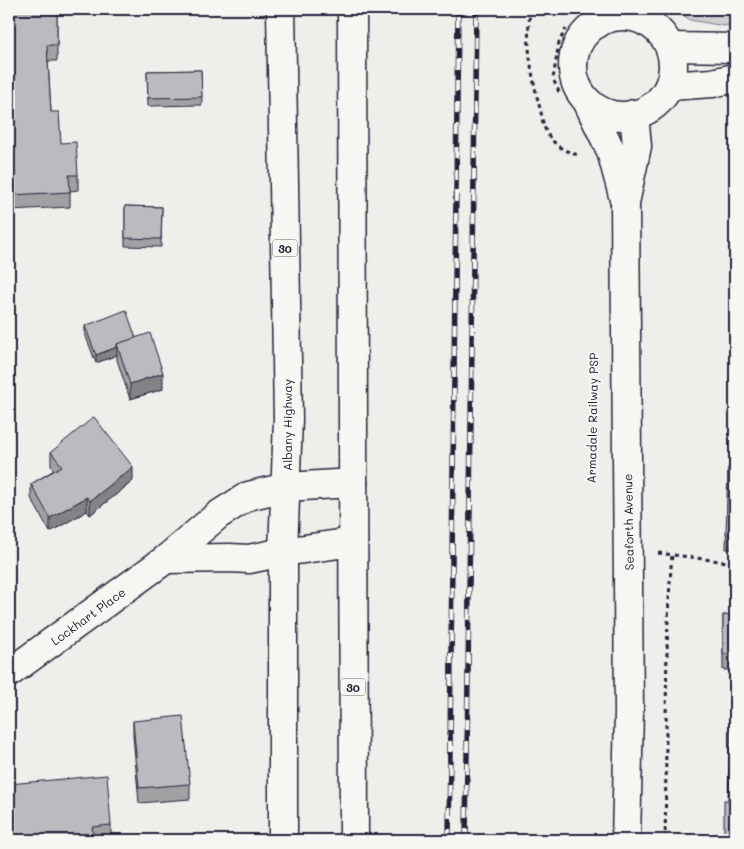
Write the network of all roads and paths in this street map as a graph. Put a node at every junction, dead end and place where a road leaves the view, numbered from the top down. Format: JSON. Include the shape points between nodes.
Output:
{"nodes":[{"id":1,"x":281,"y":9,"type":"edge"},
{"id":2,"x":352,"y":9,"type":"edge"},
{"id":3,"x":646,"y":15,"type":"edge"},
{"id":4,"x":601,"y":16,"type":"edge"},
{"id":5,"x":568,"y":26,"type":"dead end"},
{"id":6,"x":670,"y":47,"type":"junction"},
{"id":7,"x":735,"y":48,"type":"edge"},
{"id":8,"x":735,"y":78,"type":"edge"},
{"id":9,"x":669,"y":86,"type":"junction"},
{"id":10,"x":561,"y":96,"type":"dead end"},
{"id":11,"x":588,"y":103,"type":"junction"},
{"id":12,"x":634,"y":114,"type":"junction"},
{"id":13,"x":624,"y":203,"type":"junction"},
{"id":14,"x":353,"y":483,"type":"junction"},
{"id":15,"x":286,"y":487,"type":"junction"},
{"id":16,"x":353,"y":542,"type":"junction"},
{"id":17,"x":628,"y":549,"type":"junction"},
{"id":18,"x":283,"y":552,"type":"junction"},
{"id":19,"x":672,"y":555,"type":"junction"},
{"id":20,"x":166,"y":558,"type":"junction"},
{"id":21,"x":735,"y":563,"type":"edge"},
{"id":22,"x":9,"y":673,"type":"edge"},
{"id":23,"x":283,"y":840,"type":"edge"},
{"id":24,"x":354,"y":840,"type":"edge"},
{"id":25,"x":626,"y":840,"type":"edge"},
{"id":26,"x":665,"y":840,"type":"edge"}],
"edges":[{"from":1,"to":15,"type":"main road","name":"Albany Highway","number":"30","via":[[288,419]]},
{"from":2,"to":14,"type":"main road","number":"30"},
{"from":3,"to":4,"type":"main road"},
{"from":3,"to":6,"type":"main road"},
{"from":4,"to":11,"type":"main road","via":[[577,46],[574,60],[574,74]]},
{"from":5,"to":10,"type":"path","via":[[560,42],[553,80]]},
{"from":6,"to":7,"type":"main road"},
{"from":6,"to":9,"type":"main road","via":[[673,73]]},
{"from":8,"to":9,"type":"main road"},
{"from":9,"to":12,"type":"main road","via":[[649,109]]},
{"from":11,"to":12,"type":"main road","via":[[609,113]]},
{"from":11,"to":13,"type":"main road","name":"Seaforth Avenue","via":[[611,151]]},
{"from":12,"to":13,"type":"main road","name":"Seaforth Avenue","via":[[637,146]]},
{"from":13,"to":17,"type":"main road","name":"Seaforth Avenue"},
{"from":14,"to":15,"type":"main road","name":"Lockhart Place"},
{"from":14,"to":16,"type":"main road","number":"30"},
{"from":15,"to":18,"type":"main road","name":"Albany Highway","number":"30"},
{"from":15,"to":20,"type":"main road","name":"Lockhart Place","via":[[248,496],[218,515]]},
{"from":16,"to":18,"type":"main road"},
{"from":16,"to":24,"type":"main road","number":"30"},
{"from":17,"to":19,"type":"path"},
{"from":17,"to":25,"type":"main road","name":"Seaforth Avenue"},
{"from":18,"to":20,"type":"main road","via":[[249,559]]},
{"from":18,"to":23,"type":"main road","name":"Albany Highway","number":"30"},
{"from":19,"to":21,"type":"path"},
{"from":19,"to":26,"type":"path"},
{"from":20,"to":22,"type":"main road","name":"Lockhart Place"}]}
